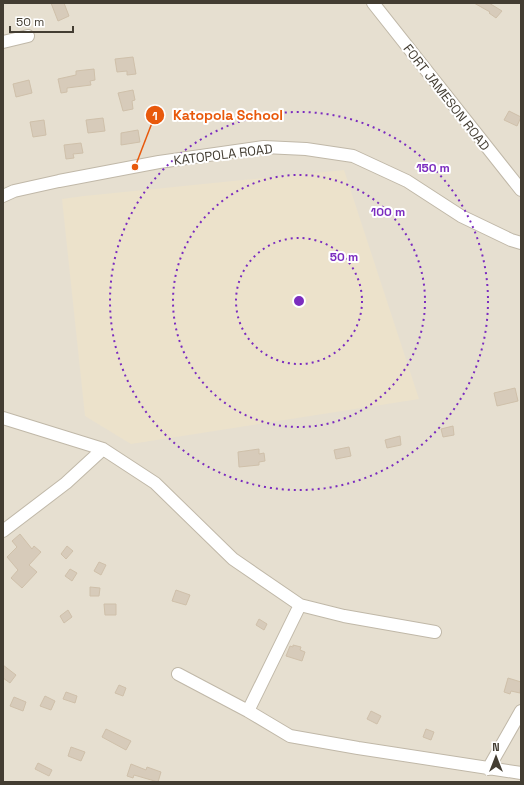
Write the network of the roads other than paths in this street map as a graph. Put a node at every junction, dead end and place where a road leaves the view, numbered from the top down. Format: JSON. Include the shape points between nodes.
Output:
{"nodes":[{"id":1,"x":374,"y":3,"type":"edge"},
{"id":2,"x":28,"y":36,"type":"dead end"},
{"id":3,"x":3,"y":42,"type":"edge"},
{"id":4,"x":521,"y":190,"type":"edge"},
{"id":5,"x":8,"y":194,"type":"edge"},
{"id":6,"x":3,"y":202,"type":"edge"},
{"id":7,"x":521,"y":243,"type":"edge"},
{"id":8,"x":3,"y":418,"type":"edge"},
{"id":9,"x":103,"y":449,"type":"junction"},
{"id":10,"x":3,"y":531,"type":"edge"},
{"id":11,"x":300,"y":605,"type":"junction"},
{"id":12,"x":435,"y":632,"type":"dead end"},
{"id":13,"x":178,"y":674,"type":"dead end"},
{"id":14,"x":248,"y":711,"type":"junction"},
{"id":15,"x":521,"y":711,"type":"edge"},
{"id":16,"x":488,"y":769,"type":"junction"},
{"id":17,"x":521,"y":773,"type":"edge"}],
"edges":[{"from":1,"to":4,"type":"street","name":"FORT JAMESON ROAD"},
{"from":2,"to":3,"type":"street"},
{"from":5,"to":6,"type":"street"},
{"from":5,"to":7,"type":"street","name":"KATOPOLA ROAD","via":[[59,181],[256,148],[306,149],[353,156],[406,181],[462,216]]},
{"from":8,"to":9,"type":"street"},
{"from":9,"to":10,"type":"street","via":[[66,483]]},
{"from":9,"to":11,"type":"street","via":[[155,484],[234,559]]},
{"from":11,"to":12,"type":"street","via":[[344,616]]},
{"from":11,"to":14,"type":"street"},
{"from":13,"to":14,"type":"street"},
{"from":14,"to":16,"type":"street","via":[[290,736]]},
{"from":15,"to":16,"type":"street"},
{"from":16,"to":17,"type":"street"}]}
